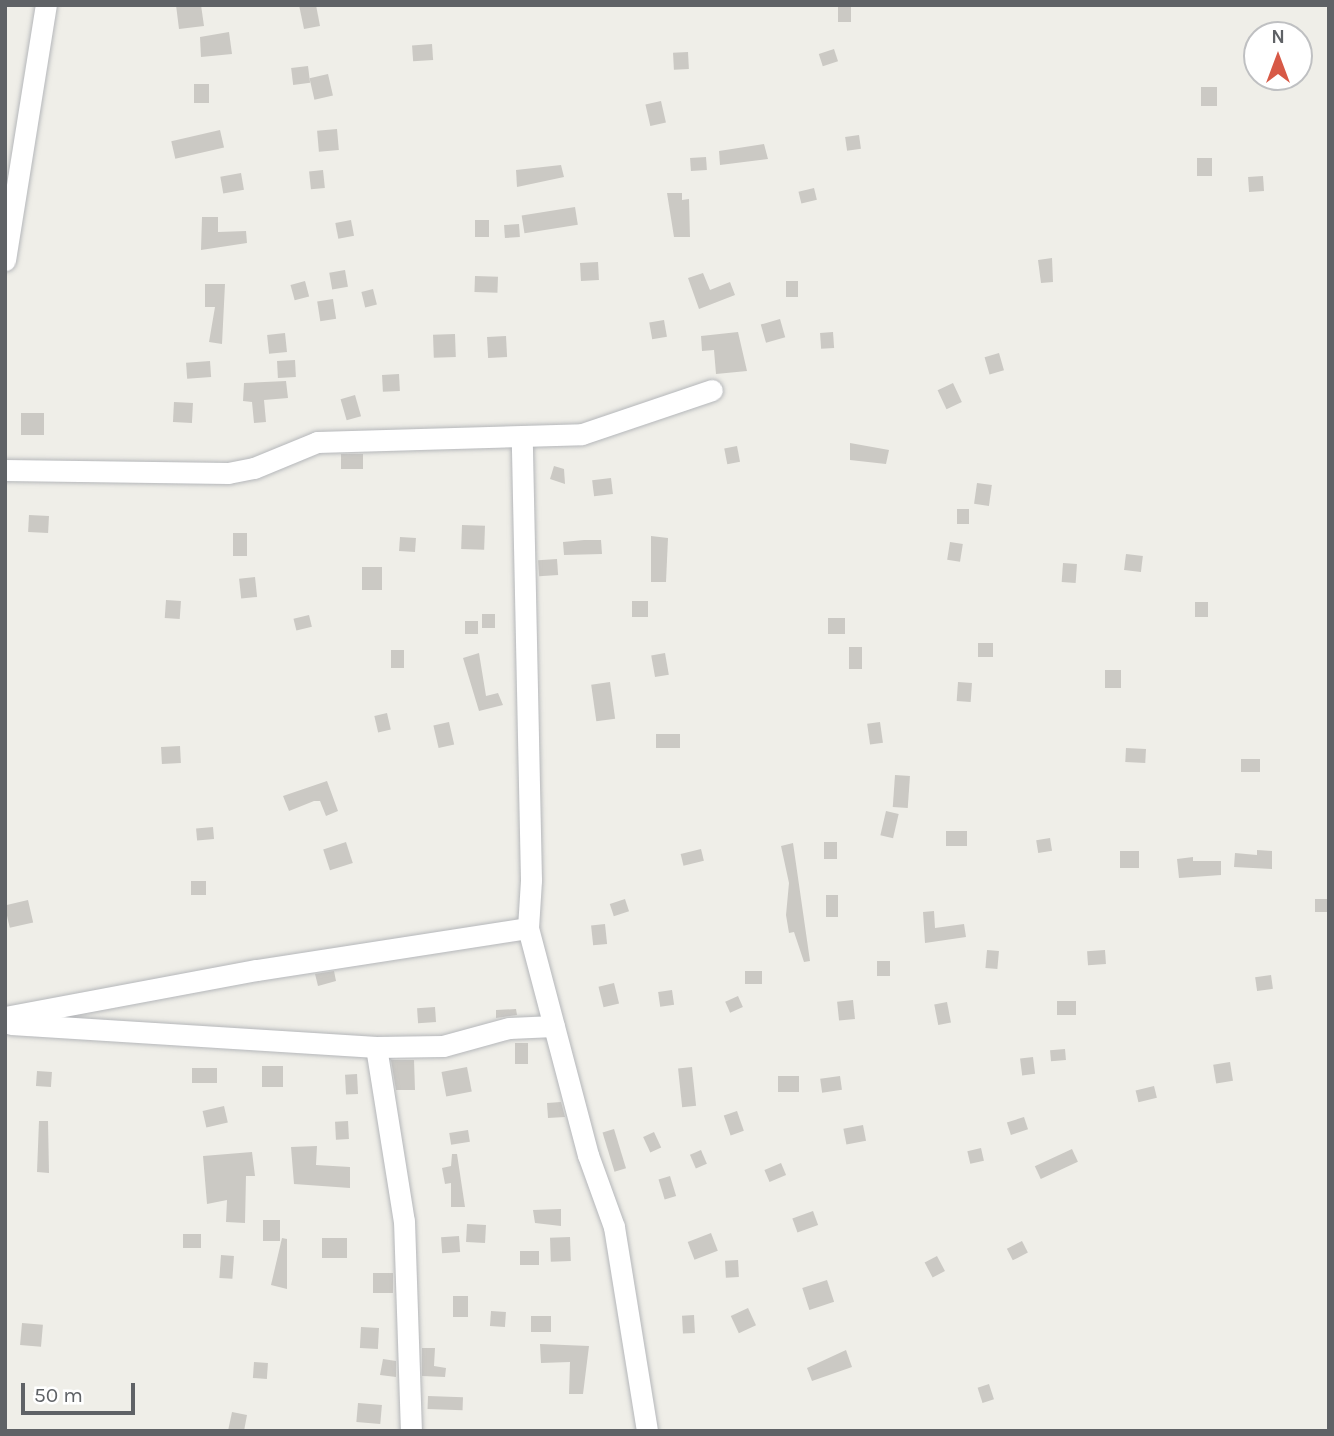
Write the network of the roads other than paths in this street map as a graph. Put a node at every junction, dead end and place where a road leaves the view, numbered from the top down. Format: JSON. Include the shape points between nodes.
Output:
{"nodes":[{"id":1,"x":46,"y":5,"type":"edge"},
{"id":2,"x":5,"y":260,"type":"edge"},
{"id":3,"x":712,"y":390,"type":"dead end"},
{"id":4,"x":522,"y":438,"type":"junction"},
{"id":5,"x":5,"y":470,"type":"edge"},
{"id":6,"x":527,"y":928,"type":"junction"},
{"id":7,"x":5,"y":1017,"type":"edge"},
{"id":8,"x":5,"y":1023,"type":"edge"},
{"id":9,"x":554,"y":1026,"type":"junction"},
{"id":10,"x":376,"y":1047,"type":"junction"},
{"id":11,"x":411,"y":1431,"type":"edge"},
{"id":12,"x":647,"y":1431,"type":"edge"}],
"edges":[{"from":1,"to":2,"type":"street"},
{"from":3,"to":4,"type":"street","via":[[582,434]]},
{"from":4,"to":5,"type":"street","via":[[317,442],[228,473]]},
{"from":4,"to":6,"type":"street","via":[[531,880]]},
{"from":6,"to":7,"type":"street","via":[[257,970]]},
{"from":6,"to":9,"type":"street"},
{"from":8,"to":10,"type":"street"},
{"from":9,"to":10,"type":"street","via":[[509,1028],[443,1046]]},
{"from":9,"to":12,"type":"street","via":[[588,1155],[614,1227]]},
{"from":10,"to":11,"type":"street","via":[[404,1221]]}]}
